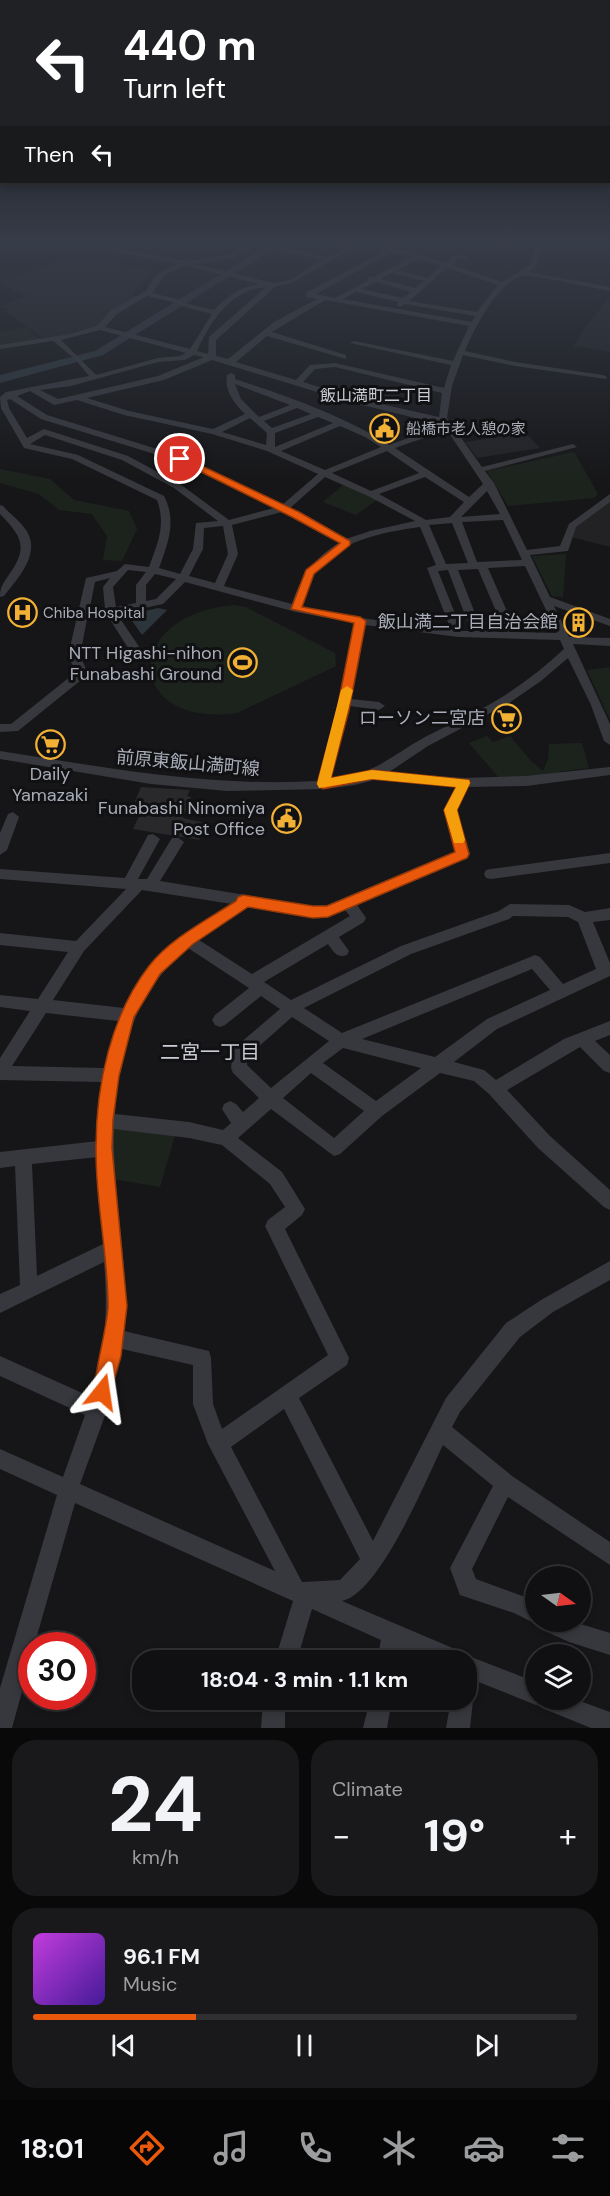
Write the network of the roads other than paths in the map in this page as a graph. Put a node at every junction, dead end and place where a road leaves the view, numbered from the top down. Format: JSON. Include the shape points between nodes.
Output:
{"nodes":[{"id":1,"x":105,"y":323,"type":"edge"},
{"id":2,"x":210,"y":323,"type":"edge"},
{"id":3,"x":230,"y":323,"type":"edge"},
{"id":4,"x":282,"y":323,"type":"edge"},
{"id":5,"x":461,"y":323,"type":"edge"},
{"id":6,"x":475,"y":325,"type":"joint"},
{"id":7,"x":100,"y":328,"type":"junction"},
{"id":8,"x":266,"y":333,"type":"junction"},
{"id":9,"x":365,"y":333,"type":"dead end"},
{"id":10,"x":54,"y":338,"type":"junction"},
{"id":11,"x":354,"y":343,"type":"junction"},
{"id":12,"x":0,"y":347,"type":"edge"},
{"id":13,"x":461,"y":352,"type":"junction"},
{"id":14,"x":192,"y":353,"type":"junction"},
{"id":15,"x":212,"y":357,"type":"junction"},
{"id":16,"x":343,"y":357,"type":"junction"},
{"id":17,"x":234,"y":364,"type":"junction"},
{"id":18,"x":456,"y":364,"type":"junction"},
{"id":19,"x":334,"y":365,"type":"junction"},
{"id":20,"x":327,"y":373,"type":"dead end"},
{"id":21,"x":603,"y":377,"type":"dead end"},
{"id":22,"x":95,"y":378,"type":"junction"},
{"id":23,"x":230,"y":380,"type":"junction"},
{"id":24,"x":320,"y":381,"type":"dead end"},
{"id":25,"x":297,"y":383,"type":"junction"},
{"id":26,"x":312,"y":388,"type":"junction"},
{"id":27,"x":32,"y":389,"type":"junction"},
{"id":28,"x":445,"y":391,"type":"junction"},
{"id":29,"x":75,"y":397,"type":"junction"},
{"id":30,"x":3,"y":401,"type":"edge"},
{"id":31,"x":297,"y":405,"type":"junction"},
{"id":32,"x":317,"y":414,"type":"junction"},
{"id":33,"x":255,"y":417,"type":"junction"},
{"id":34,"x":340,"y":423,"type":"junction"},
{"id":35,"x":446,"y":424,"type":"junction"},
{"id":36,"x":213,"y":432,"type":"junction"},
{"id":37,"x":271,"y":432,"type":"junction"},
{"id":38,"x":25,"y":443,"type":"junction"},
{"id":39,"x":389,"y":447,"type":"junction"},
{"id":40,"x":573,"y":447,"type":"dead end"},
{"id":41,"x":272,"y":450,"type":"junction"},
{"id":42,"x":143,"y":467,"type":"junction"},
{"id":43,"x":480,"y":470,"type":"junction"},
{"id":44,"x":427,"y":473,"type":"junction"},
{"id":45,"x":323,"y":474,"type":"junction"},
{"id":46,"x":119,"y":479,"type":"junction"},
{"id":47,"x":489,"y":483,"type":"junction"},
{"id":48,"x":370,"y":494,"type":"junction"},
{"id":49,"x":610,"y":497,"type":"edge"},
{"id":50,"x":470,"y":502,"type":"junction"},
{"id":51,"x":0,"y":508,"type":"edge"},
{"id":52,"x":284,"y":509,"type":"junction"},
{"id":53,"x":506,"y":517,"type":"junction"},
{"id":54,"x":455,"y":520,"type":"junction"},
{"id":55,"x":422,"y":521,"type":"junction"},
{"id":56,"x":228,"y":523,"type":"junction"},
{"id":57,"x":346,"y":543,"type":"junction"},
{"id":58,"x":526,"y":558,"type":"junction"},
{"id":59,"x":477,"y":564,"type":"junction"},
{"id":60,"x":446,"y":567,"type":"junction"},
{"id":61,"x":153,"y":570,"type":"junction"},
{"id":62,"x":118,"y":573,"type":"junction"},
{"id":63,"x":183,"y":578,"type":"junction"},
{"id":64,"x":218,"y":588,"type":"junction"},
{"id":65,"x":0,"y":594,"type":"edge"},
{"id":66,"x":546,"y":599,"type":"junction"},
{"id":67,"x":141,"y":607,"type":"junction"},
{"id":68,"x":296,"y":609,"type":"junction"},
{"id":69,"x":111,"y":613,"type":"junction"},
{"id":70,"x":82,"y":617,"type":"junction"},
{"id":71,"x":608,"y":620,"type":"edge"},
{"id":72,"x":360,"y":621,"type":"junction"},
{"id":73,"x":458,"y":634,"type":"junction"},
{"id":74,"x":478,"y":635,"type":"junction"},
{"id":75,"x":513,"y":637,"type":"junction"},
{"id":76,"x":566,"y":642,"type":"junction"},
{"id":77,"x":610,"y":642,"type":"edge"},
{"id":78,"x":136,"y":651,"type":"dead end"},
{"id":79,"x":345,"y":702,"type":"junction"},
{"id":80,"x":379,"y":706,"type":"dead end"},
{"id":81,"x":0,"y":728,"type":"edge"},
{"id":82,"x":610,"y":741,"type":"edge"},
{"id":83,"x":0,"y":755,"type":"edge"},
{"id":84,"x":610,"y":771,"type":"edge"},
{"id":85,"x":372,"y":775,"type":"junction"},
{"id":86,"x":464,"y":783,"type":"junction"},
{"id":87,"x":323,"y":784,"type":"junction"},
{"id":88,"x":8,"y":822,"type":"edge"},
{"id":89,"x":153,"y":839,"type":"dead end"},
{"id":90,"x":177,"y":842,"type":"dead end"},
{"id":91,"x":0,"y":850,"type":"edge"},
{"id":92,"x":610,"y":858,"type":"edge"},
{"id":93,"x":0,"y":874,"type":"edge"},
{"id":94,"x":491,"y":874,"type":"dead end"},
{"id":95,"x":139,"y":885,"type":"junction"},
{"id":96,"x":243,"y":901,"type":"junction"},
{"id":97,"x":348,"y":904,"type":"junction"},
{"id":98,"x":610,"y":914,"type":"edge"},
{"id":99,"x":584,"y":918,"type":"junction"},
{"id":100,"x":329,"y":935,"type":"junction"},
{"id":101,"x":0,"y":939,"type":"edge"},
{"id":102,"x":188,"y":940,"type":"junction"},
{"id":103,"x":79,"y":947,"type":"junction"},
{"id":104,"x":342,"y":951,"type":"dead end"},
{"id":105,"x":607,"y":969,"type":"edge"},
{"id":106,"x":256,"y":985,"type":"junction"},
{"id":107,"x":560,"y":991,"type":"junction"},
{"id":108,"x":0,"y":1001,"type":"edge"},
{"id":109,"x":43,"y":1005,"type":"junction"},
{"id":110,"x":292,"y":1007,"type":"junction"},
{"id":111,"x":127,"y":1015,"type":"junction"},
{"id":112,"x":220,"y":1020,"type":"dead end"},
{"id":113,"x":610,"y":1028,"type":"edge"},
{"id":114,"x":582,"y":1038,"type":"junction"},
{"id":115,"x":340,"y":1041,"type":"junction"},
{"id":116,"x":311,"y":1063,"type":"junction"},
{"id":117,"x":436,"y":1064,"type":"junction"},
{"id":118,"x":610,"y":1066,"type":"edge"},
{"id":119,"x":0,"y":1073,"type":"edge"},
{"id":120,"x":111,"y":1076,"type":"junction"},
{"id":121,"x":495,"y":1089,"type":"junction"},
{"id":122,"x":271,"y":1099,"type":"junction"},
{"id":123,"x":230,"y":1109,"type":"dead end"},
{"id":124,"x":376,"y":1111,"type":"junction"},
{"id":125,"x":105,"y":1120,"type":"junction"},
{"id":126,"x":243,"y":1124,"type":"junction"},
{"id":127,"x":226,"y":1138,"type":"junction"},
{"id":128,"x":104,"y":1148,"type":"junction"},
{"id":129,"x":22,"y":1156,"type":"junction"},
{"id":130,"x":0,"y":1160,"type":"edge"},
{"id":131,"x":610,"y":1201,"type":"edge"},
{"id":132,"x":111,"y":1249,"type":"junction"},
{"id":133,"x":610,"y":1270,"type":"edge"},
{"id":134,"x":29,"y":1289,"type":"junction"},
{"id":135,"x":0,"y":1304,"type":"edge"},
{"id":136,"x":114,"y":1338,"type":"junction"},
{"id":137,"x":0,"y":1366,"type":"edge"},
{"id":138,"x":287,"y":1395,"type":"junction"},
{"id":139,"x":97,"y":1410,"type":"junction"},
{"id":140,"x":441,"y":1431,"type":"junction"},
{"id":141,"x":218,"y":1444,"type":"junction"},
{"id":142,"x":0,"y":1459,"type":"edge"},
{"id":143,"x":505,"y":1483,"type":"junction"},
{"id":144,"x":69,"y":1488,"type":"junction"},
{"id":145,"x":610,"y":1554,"type":"edge"},
{"id":146,"x":372,"y":1561,"type":"junction"},
{"id":147,"x":302,"y":1592,"type":"junction"},
{"id":148,"x":525,"y":1608,"type":"edge"},
{"id":149,"x":572,"y":1632,"type":"edge"},
{"id":150,"x":393,"y":1633,"type":"junction"},
{"id":151,"x":610,"y":1644,"type":"edge"},
{"id":152,"x":288,"y":1650,"type":"edge"},
{"id":153,"x":390,"y":1650,"type":"edge"},
{"id":154,"x":431,"y":1650,"type":"edge"},
{"id":155,"x":477,"y":1670,"type":"edge"},
{"id":156,"x":525,"y":1690,"type":"edge"},
{"id":157,"x":274,"y":1710,"type":"edge"},
{"id":158,"x":379,"y":1710,"type":"edge"},
{"id":159,"x":461,"y":1710,"type":"edge"},
{"id":160,"x":575,"y":1710,"type":"edge"},
{"id":161,"x":610,"y":1724,"type":"edge"},
{"id":162,"x":0,"y":1728,"type":"edge"},
{"id":163,"x":273,"y":1728,"type":"edge"},
{"id":164,"x":375,"y":1728,"type":"edge"},
{"id":165,"x":458,"y":1728,"type":"edge"}],
"edges":[{"from":1,"to":7,"type":"street"},
{"from":2,"to":14,"type":"street"},
{"from":3,"to":15,"type":"street","via":[[212,339]]},
{"from":4,"to":8,"type":"street"},
{"from":5,"to":6,"type":"street"},
{"from":6,"to":13,"type":"street"},
{"from":7,"to":10,"type":"street"},
{"from":7,"to":14,"type":"street"},
{"from":8,"to":16,"type":"street"},
{"from":8,"to":17,"type":"street"},
{"from":9,"to":11,"type":"street"},
{"from":10,"to":12,"type":"street"},
{"from":10,"to":22,"type":"street"},
{"from":11,"to":16,"type":"street"},
{"from":11,"to":18,"type":"street"},
{"from":13,"to":18,"type":"street"},
{"from":13,"to":21,"type":"street"},
{"from":14,"to":15,"type":"street"},
{"from":14,"to":22,"type":"street"},
{"from":15,"to":17,"type":"street"},
{"from":15,"to":29,"type":"street","via":[[161,378]]},
{"from":16,"to":19,"type":"street"},
{"from":17,"to":23,"type":"street"},
{"from":17,"to":25,"type":"street"},
{"from":18,"to":28,"type":"street"},
{"from":19,"to":20,"type":"street"},
{"from":19,"to":25,"type":"street","via":[[313,367]]},
{"from":19,"to":28,"type":"street"},
{"from":22,"to":27,"type":"street"},
{"from":23,"to":31,"type":"street"},
{"from":23,"to":33,"type":"street","via":[[234,395]]},
{"from":24,"to":26,"type":"street"},
{"from":25,"to":26,"type":"street"},
{"from":26,"to":35,"type":"street"},
{"from":27,"to":29,"type":"street","via":[[54,402]]},
{"from":27,"to":30,"type":"street"},
{"from":28,"to":35,"type":"street"},
{"from":29,"to":36,"type":"street"},
{"from":30,"to":38,"type":"street"},
{"from":30,"to":52,"type":"street","via":[[162,451]]},
{"from":31,"to":32,"type":"street"},
{"from":31,"to":33,"type":"street"},
{"from":32,"to":34,"type":"street"},
{"from":32,"to":37,"type":"street"},
{"from":33,"to":36,"type":"street"},
{"from":33,"to":37,"type":"street"},
{"from":34,"to":39,"type":"street"},
{"from":34,"to":41,"type":"street"},
{"from":35,"to":39,"type":"street"},
{"from":35,"to":43,"type":"street"},
{"from":36,"to":41,"type":"street"},
{"from":37,"to":41,"type":"street"},
{"from":38,"to":42,"type":"street","via":[[44,432]]},
{"from":38,"to":46,"type":"street","via":[[75,457]]},
{"from":39,"to":44,"type":"street"},
{"from":39,"to":45,"type":"street"},
{"from":40,"to":43,"type":"street"},
{"from":41,"to":45,"type":"street"},
{"from":42,"to":46,"type":"street"},
{"from":42,"to":56,"type":"street"},
{"from":43,"to":47,"type":"street"},
{"from":44,"to":48,"type":"street"},
{"from":44,"to":50,"type":"street"},
{"from":45,"to":48,"type":"street"},
{"from":45,"to":52,"type":"street"},
{"from":46,"to":61,"type":"street","via":[[153,493],[165,506],[165,538]]},
{"from":47,"to":50,"type":"street"},
{"from":47,"to":53,"type":"street"},
{"from":48,"to":55,"type":"street"},
{"from":49,"to":58,"type":"street","via":[[572,526],[564,549]]},
{"from":50,"to":54,"type":"street"},
{"from":51,"to":65,"type":"street","via":[[20,529],[27,545]]},
{"from":52,"to":56,"type":"street"},
{"from":52,"to":57,"type":"street"},
{"from":53,"to":54,"type":"street"},
{"from":53,"to":58,"type":"street"},
{"from":54,"to":55,"type":"street"},
{"from":54,"to":59,"type":"street"},
{"from":55,"to":57,"type":"street"},
{"from":55,"to":60,"type":"street"},
{"from":56,"to":63,"type":"street","via":[[198,525],[198,549]]},
{"from":56,"to":64,"type":"street","via":[[232,554]]},
{"from":57,"to":68,"type":"street","via":[[309,572]]},
{"from":58,"to":59,"type":"street"},
{"from":58,"to":66,"type":"street"},
{"from":59,"to":60,"type":"street"},
{"from":59,"to":75,"type":"street"},
{"from":60,"to":73,"type":"street","via":[[432,568]]},
{"from":60,"to":74,"type":"street"},
{"from":61,"to":62,"type":"street","via":[[125,567]]},
{"from":61,"to":63,"type":"street"},
{"from":61,"to":67,"type":"street","via":[[141,585]]},
{"from":62,"to":69,"type":"street","via":[[108,587]]},
{"from":62,"to":70,"type":"street","via":[[90,580]]},
{"from":63,"to":64,"type":"street"},
{"from":63,"to":67,"type":"street","via":[[159,602]]},
{"from":64,"to":68,"type":"street"},
{"from":66,"to":71,"type":"street"},
{"from":66,"to":76,"type":"street"},
{"from":67,"to":69,"type":"street"},
{"from":68,"to":72,"type":"street"},
{"from":69,"to":70,"type":"street"},
{"from":69,"to":78,"type":"street"},
{"from":70,"to":81,"type":"street","via":[[74,656],[82,673],[14,728]]},
{"from":72,"to":73,"type":"street"},
{"from":72,"to":79,"type":"street"},
{"from":73,"to":74,"type":"street"},
{"from":74,"to":75,"type":"street"},
{"from":75,"to":76,"type":"street"},
{"from":76,"to":77,"type":"street"},
{"from":76,"to":82,"type":"street"},
{"from":76,"to":85,"type":"street","via":[[541,678],[490,711],[413,748]]},
{"from":79,"to":80,"type":"street"},
{"from":79,"to":87,"type":"street"},
{"from":83,"to":87,"type":"street","name":"前原東飯山満町線","via":[[107,774],[210,786],[281,788]]},
{"from":84,"to":86,"type":"street","via":[[526,781]]},
{"from":85,"to":86,"type":"street"},
{"from":85,"to":87,"type":"street","name":"前原東飯山満町線"},
{"from":86,"to":97,"type":"street","via":[[451,810],[463,854]]},
{"from":88,"to":91,"type":"street"},
{"from":89,"to":95,"type":"street"},
{"from":90,"to":95,"type":"street"},
{"from":92,"to":94,"type":"street"},
{"from":93,"to":95,"type":"street"},
{"from":95,"to":96,"type":"street"},
{"from":95,"to":103,"type":"street"},
{"from":96,"to":97,"type":"street","via":[[313,912]]},
{"from":96,"to":102,"type":"street"},
{"from":97,"to":100,"type":"street","via":[[359,918]]},
{"from":98,"to":99,"type":"street"},
{"from":99,"to":105,"type":"street"},
{"from":99,"to":110,"type":"street","via":[[569,911],[510,910],[406,950]]},
{"from":100,"to":104,"type":"street"},
{"from":100,"to":106,"type":"street"},
{"from":101,"to":103,"type":"street"},
{"from":102,"to":106,"type":"street"},
{"from":102,"to":111,"type":"street","via":[[155,970]]},
{"from":103,"to":109,"type":"street"},
{"from":105,"to":107,"type":"street"},
{"from":106,"to":110,"type":"street"},
{"from":106,"to":112,"type":"street"},
{"from":107,"to":115,"type":"street","via":[[535,962]]},
{"from":107,"to":117,"type":"street","via":[[492,1024]]},
{"from":108,"to":109,"type":"street"},
{"from":109,"to":111,"type":"street"},
{"from":109,"to":119,"type":"street"},
{"from":110,"to":115,"type":"street"},
{"from":110,"to":122,"type":"street","via":[[238,1054],[239,1068]]},
{"from":111,"to":120,"type":"street"},
{"from":113,"to":114,"type":"street"},
{"from":114,"to":118,"type":"street"},
{"from":114,"to":121,"type":"street"},
{"from":115,"to":116,"type":"street"},
{"from":115,"to":117,"type":"street"},
{"from":116,"to":122,"type":"street"},
{"from":116,"to":124,"type":"street"},
{"from":117,"to":121,"type":"street","via":[[478,1075]]},
{"from":117,"to":124,"type":"street"},
{"from":119,"to":120,"type":"street"},
{"from":120,"to":125,"type":"street"},
{"from":121,"to":131,"type":"street","via":[[544,1142]]},
{"from":122,"to":124,"type":"street","via":[[334,1148]]},
{"from":122,"to":126,"type":"street"},
{"from":123,"to":126,"type":"street"},
{"from":125,"to":127,"type":"street"},
{"from":125,"to":128,"type":"street"},
{"from":126,"to":127,"type":"street"},
{"from":127,"to":138,"type":"street","via":[[276,1178],[296,1209],[274,1226],[340,1358]]},
{"from":128,"to":129,"type":"street"},
{"from":128,"to":132,"type":"street"},
{"from":129,"to":130,"type":"street"},
{"from":129,"to":134,"type":"street"},
{"from":132,"to":134,"type":"street"},
{"from":132,"to":136,"type":"street","via":[[117,1294]]},
{"from":133,"to":140,"type":"street","via":[[513,1330],[453,1405]]},
{"from":134,"to":135,"type":"street"},
{"from":136,"to":139,"type":"street"},
{"from":136,"to":141,"type":"street","via":[[202,1358],[203,1404]]},
{"from":137,"to":139,"type":"street"},
{"from":138,"to":141,"type":"street"},
{"from":138,"to":146,"type":"street"},
{"from":139,"to":144,"type":"street"},
{"from":140,"to":143,"type":"street"},
{"from":140,"to":146,"type":"street"},
{"from":141,"to":147,"type":"street","via":[[292,1581]]},
{"from":142,"to":144,"type":"street"},
{"from":143,"to":145,"type":"street"},
{"from":143,"to":148,"type":"street","via":[[461,1568],[468,1587]]},
{"from":144,"to":147,"type":"street"},
{"from":144,"to":162,"type":"street"},
{"from":146,"to":147,"type":"street","via":[[345,1590]]},
{"from":147,"to":150,"type":"street"},
{"from":147,"to":152,"type":"street"},
{"from":149,"to":151,"type":"street"},
{"from":150,"to":153,"type":"street"},
{"from":150,"to":154,"type":"street"},
{"from":155,"to":156,"type":"street"},
{"from":157,"to":163,"type":"street"},
{"from":158,"to":164,"type":"street"},
{"from":159,"to":165,"type":"street"},
{"from":160,"to":161,"type":"street"}]}
